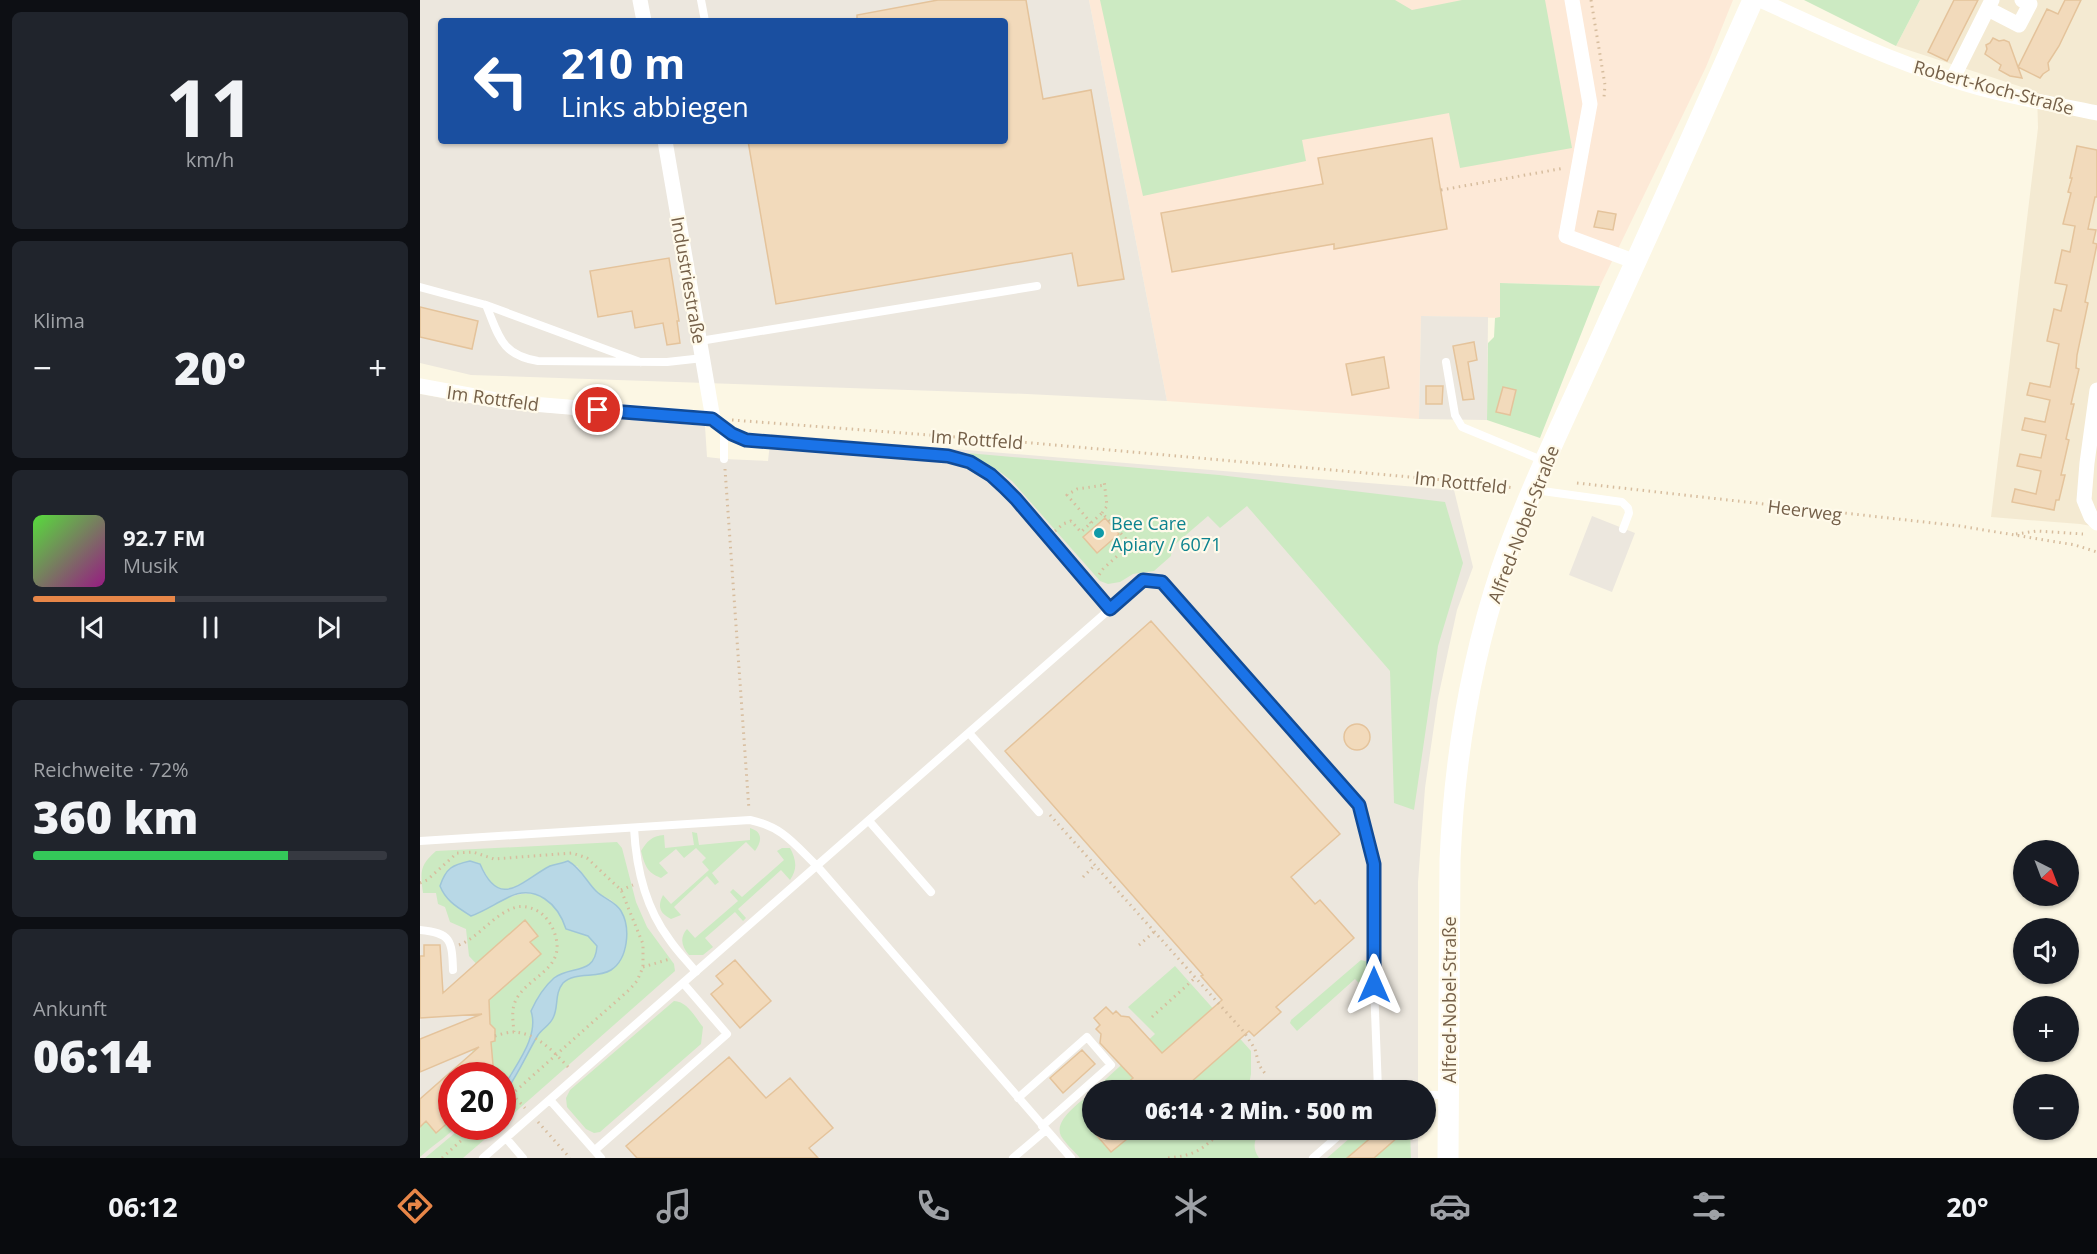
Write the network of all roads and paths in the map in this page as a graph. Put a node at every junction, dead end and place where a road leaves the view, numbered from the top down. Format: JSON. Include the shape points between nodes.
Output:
{"nodes":[{"id":1,"x":640,"y":0,"type":"edge"},
{"id":2,"x":701,"y":0,"type":"edge"},
{"id":3,"x":1572,"y":0,"type":"edge"},
{"id":4,"x":1753,"y":0,"type":"edge"},
{"id":5,"x":1760,"y":0,"type":"edge"},
{"id":6,"x":2022,"y":0,"type":"edge"},
{"id":7,"x":1990,"y":5,"type":"edge"},
{"id":8,"x":643,"y":18,"type":"edge"},
{"id":9,"x":704,"y":18,"type":"edge"},
{"id":10,"x":1952,"y":80,"type":"junction"},
{"id":11,"x":2097,"y":113,"type":"edge"},
{"id":12,"x":666,"y":144,"type":"edge"},
{"id":13,"x":1579,"y":166,"type":"junction"},
{"id":14,"x":1441,"y":190,"type":"dead end"},
{"id":15,"x":1636,"y":262,"type":"junction"},
{"id":16,"x":1037,"y":286,"type":"dead end"},
{"id":17,"x":420,"y":287,"type":"edge"},
{"id":18,"x":486,"y":306,"type":"junction"},
{"id":19,"x":700,"y":341,"type":"junction"},
{"id":20,"x":703,"y":358,"type":"junction"},
{"id":21,"x":640,"y":362,"type":"junction"},
{"id":22,"x":1446,"y":362,"type":"dead end"},
{"id":23,"x":420,"y":386,"type":"edge"},
{"id":24,"x":2097,"y":390,"type":"edge"},
{"id":25,"x":718,"y":424,"type":"junction"},
{"id":26,"x":724,"y":459,"type":"joint"},
{"id":27,"x":1546,"y":462,"type":"junction"},
{"id":28,"x":1567,"y":483,"type":"dead end"},
{"id":29,"x":1534,"y":488,"type":"junction"},
{"id":30,"x":1102,"y":513,"type":"junction"},
{"id":31,"x":1091,"y":523,"type":"junction"},
{"id":32,"x":2096,"y":523,"type":"edge"},
{"id":33,"x":1623,"y":529,"type":"dead end"},
{"id":34,"x":2084,"y":534,"type":"dead end"},
{"id":35,"x":2011,"y":535,"type":"junction"},
{"id":36,"x":1048,"y":537,"type":"junction"},
{"id":37,"x":2097,"y":552,"type":"edge"},
{"id":38,"x":1092,"y":588,"type":"junction"},
{"id":39,"x":1110,"y":609,"type":"junction"},
{"id":40,"x":969,"y":733,"type":"junction"},
{"id":41,"x":1039,"y":812,"type":"joint"},
{"id":42,"x":750,"y":820,"type":"junction"},
{"id":43,"x":869,"y":821,"type":"junction"},
{"id":44,"x":634,"y":828,"type":"junction"},
{"id":45,"x":420,"y":841,"type":"edge"},
{"id":46,"x":1095,"y":865,"type":"junction"},
{"id":47,"x":817,"y":866,"type":"junction"},
{"id":48,"x":1083,"y":877,"type":"dead end"},
{"id":49,"x":420,"y":883,"type":"edge"},
{"id":50,"x":931,"y":892,"type":"dead end"},
{"id":51,"x":420,"y":930,"type":"edge"},
{"id":52,"x":1154,"y":932,"type":"junction"},
{"id":53,"x":1139,"y":945,"type":"dead end"},
{"id":54,"x":452,"y":948,"type":"junction"},
{"id":55,"x":681,"y":955,"type":"junction"},
{"id":56,"x":643,"y":967,"type":"junction"},
{"id":57,"x":453,"y":970,"type":"dead end"},
{"id":58,"x":696,"y":972,"type":"junction"},
{"id":59,"x":1195,"y":978,"type":"junction"},
{"id":60,"x":683,"y":983,"type":"junction"},
{"id":61,"x":1152,"y":1017,"type":"dead end"},
{"id":62,"x":514,"y":1032,"type":"junction"},
{"id":63,"x":495,"y":1036,"type":"dead end"},
{"id":64,"x":556,"y":1055,"type":"junction"},
{"id":65,"x":1266,"y":1075,"type":"dead end"},
{"id":66,"x":576,"y":1076,"type":"junction"},
{"id":67,"x":1378,"y":1080,"type":"edge"},
{"id":68,"x":516,"y":1090,"type":"edge"},
{"id":69,"x":1436,"y":1095,"type":"edge"},
{"id":70,"x":1448,"y":1095,"type":"junction"},
{"id":71,"x":516,"y":1098,"type":"edge"},
{"id":72,"x":1018,"y":1098,"type":"junction"},
{"id":73,"x":550,"y":1100,"type":"junction"},
{"id":74,"x":532,"y":1115,"type":"junction"},
{"id":75,"x":1044,"y":1128,"type":"junction"},
{"id":76,"x":516,"y":1129,"type":"edge"},
{"id":77,"x":462,"y":1140,"type":"edge"},
{"id":78,"x":504,"y":1140,"type":"edge"},
{"id":79,"x":508,"y":1140,"type":"edge"},
{"id":80,"x":1212,"y":1140,"type":"edge"},
{"id":81,"x":1333,"y":1140,"type":"edge"},
{"id":82,"x":595,"y":1150,"type":"junction"},
{"id":83,"x":1187,"y":1157,"type":"edge"},
{"id":84,"x":442,"y":1158,"type":"edge"},
{"id":85,"x":483,"y":1158,"type":"edge"},
{"id":86,"x":523,"y":1158,"type":"edge"},
{"id":87,"x":570,"y":1158,"type":"edge"},
{"id":88,"x":601,"y":1158,"type":"edge"},
{"id":89,"x":1013,"y":1158,"type":"edge"},
{"id":90,"x":1071,"y":1158,"type":"edge"},
{"id":91,"x":1168,"y":1158,"type":"edge"},
{"id":92,"x":1312,"y":1158,"type":"edge"},
{"id":93,"x":1448,"y":1158,"type":"edge"}],
"edges":[{"from":1,"to":8,"type":"street"},
{"from":2,"to":9,"type":"lane"},
{"from":3,"to":13,"type":"street","via":[[1590,94]]},
{"from":4,"to":15,"type":"street","name":"Alfred-Nobel-Straße"},
{"from":5,"to":10,"type":"street","name":"Robert-Koch-Straße","via":[[1908,65]]},
{"from":6,"to":7,"type":"street","via":[[2030,4],[2019,25]]},
{"from":7,"to":10,"type":"street"},
{"from":10,"to":11,"type":"street","name":"Robert-Koch-Straße"},
{"from":12,"to":19,"type":"street","name":"Industriestraße"},
{"from":13,"to":14,"type":"path"},
{"from":13,"to":15,"type":"street","via":[[1566,236]]},
{"from":15,"to":27,"type":"street","name":"Alfred-Nobel-Straße"},
{"from":16,"to":19,"type":"lane"},
{"from":17,"to":18,"type":"lane"},
{"from":18,"to":21,"type":"lane"},
{"from":18,"to":21,"type":"lane","via":[[509,351],[523,358]]},
{"from":19,"to":20,"type":"street","name":"Industriestraße"},
{"from":20,"to":21,"type":"lane"},
{"from":20,"to":25,"type":"street","name":"Industriestraße"},
{"from":22,"to":27,"type":"lane","via":[[1455,415],[1462,427]]},
{"from":23,"to":25,"type":"street","name":"Im Rottfeld","via":[[507,402]]},
{"from":24,"to":32,"type":"street","via":[[2084,500]]},
{"from":25,"to":26,"type":"lane"},
{"from":25,"to":29,"type":"path","name":"Im Rottfeld","via":[[1022,442],[1510,489]]},
{"from":25,"to":36,"type":"lane","via":[[746,440],[948,456],[970,462],[991,475],[1016,499]]},
{"from":26,"to":42,"type":"path"},
{"from":27,"to":29,"type":"street","name":"Alfred-Nobel-Straße"},
{"from":28,"to":35,"type":"path","name":"Heerweg","via":[[1960,526]]},
{"from":29,"to":33,"type":"lane","via":[[1622,502],[1629,513]]},
{"from":29,"to":70,"type":"street","name":"Alfred-Nobel-Straße","via":[[1487,615],[1456,768],[1450,860]]},
{"from":30,"to":31,"type":"path"},
{"from":30,"to":31,"type":"path","via":[[1107,506],[1105,482],[1066,495]]},
{"from":30,"to":38,"type":"path","via":[[1128,544],[1103,569]]},
{"from":31,"to":36,"type":"path","via":[[1081,532],[1067,521]]},
{"from":34,"to":35,"type":"path","via":[[2037,531]]},
{"from":35,"to":37,"type":"path","name":"Heerweg"},
{"from":36,"to":38,"type":"lane"},
{"from":38,"to":39,"type":"lane"},
{"from":39,"to":40,"type":"lane"},
{"from":39,"to":67,"type":"lane","via":[[1143,580],[1162,582],[1359,805],[1374,864]]},
{"from":40,"to":41,"type":"lane"},
{"from":40,"to":43,"type":"lane"},
{"from":41,"to":46,"type":"path","via":[[1048,812]]},
{"from":42,"to":44,"type":"lane"},
{"from":42,"to":47,"type":"lane","via":[[785,834]]},
{"from":43,"to":47,"type":"lane"},
{"from":43,"to":50,"type":"lane"},
{"from":44,"to":45,"type":"lane"},
{"from":44,"to":55,"type":"lane","via":[[635,850],[651,908]]},
{"from":46,"to":48,"type":"path"},
{"from":46,"to":52,"type":"path"},
{"from":47,"to":58,"type":"lane"},
{"from":47,"to":72,"type":"lane"},
{"from":49,"to":56,"type":"path","via":[[457,853],[473,852],[494,859],[572,853],[587,858],[624,896],[643,944]]},
{"from":51,"to":54,"type":"lane","via":[[448,938]]},
{"from":52,"to":53,"type":"path"},
{"from":52,"to":59,"type":"path"},
{"from":54,"to":57,"type":"lane"},
{"from":54,"to":62,"type":"path","via":[[471,940],[507,910],[520,906],[541,913],[548,921],[557,941],[556,952],[548,969],[516,998]]},
{"from":55,"to":56,"type":"path"},
{"from":55,"to":58,"type":"lane"},
{"from":56,"to":64,"type":"path","via":[[630,989]]},
{"from":58,"to":60,"type":"lane"},
{"from":59,"to":61,"type":"path"},
{"from":59,"to":65,"type":"path","via":[[1244,1032]]},
{"from":60,"to":66,"type":"lane"},
{"from":60,"to":82,"type":"lane","via":[[727,1034]]},
{"from":62,"to":63,"type":"path"},
{"from":62,"to":64,"type":"path","via":[[538,1040]]},
{"from":64,"to":66,"type":"path"},
{"from":64,"to":68,"type":"path"},
{"from":66,"to":73,"type":"lane"},
{"from":69,"to":70,"type":"lane"},
{"from":70,"to":93,"type":"street","name":"Alfred-Nobel-Straße"},
{"from":71,"to":74,"type":"path"},
{"from":72,"to":75,"type":"lane"},
{"from":72,"to":75,"type":"lane","via":[[1087,1037],[1111,1065]]},
{"from":73,"to":74,"type":"lane"},
{"from":73,"to":82,"type":"lane"},
{"from":74,"to":76,"type":"lane"},
{"from":74,"to":87,"type":"path"},
{"from":75,"to":89,"type":"lane"},
{"from":75,"to":90,"type":"lane"},
{"from":77,"to":84,"type":"path"},
{"from":78,"to":85,"type":"lane"},
{"from":79,"to":86,"type":"lane"},
{"from":80,"to":83,"type":"path"},
{"from":81,"to":92,"type":"lane"},
{"from":82,"to":88,"type":"lane"},
{"from":83,"to":91,"type":"path"}]}
